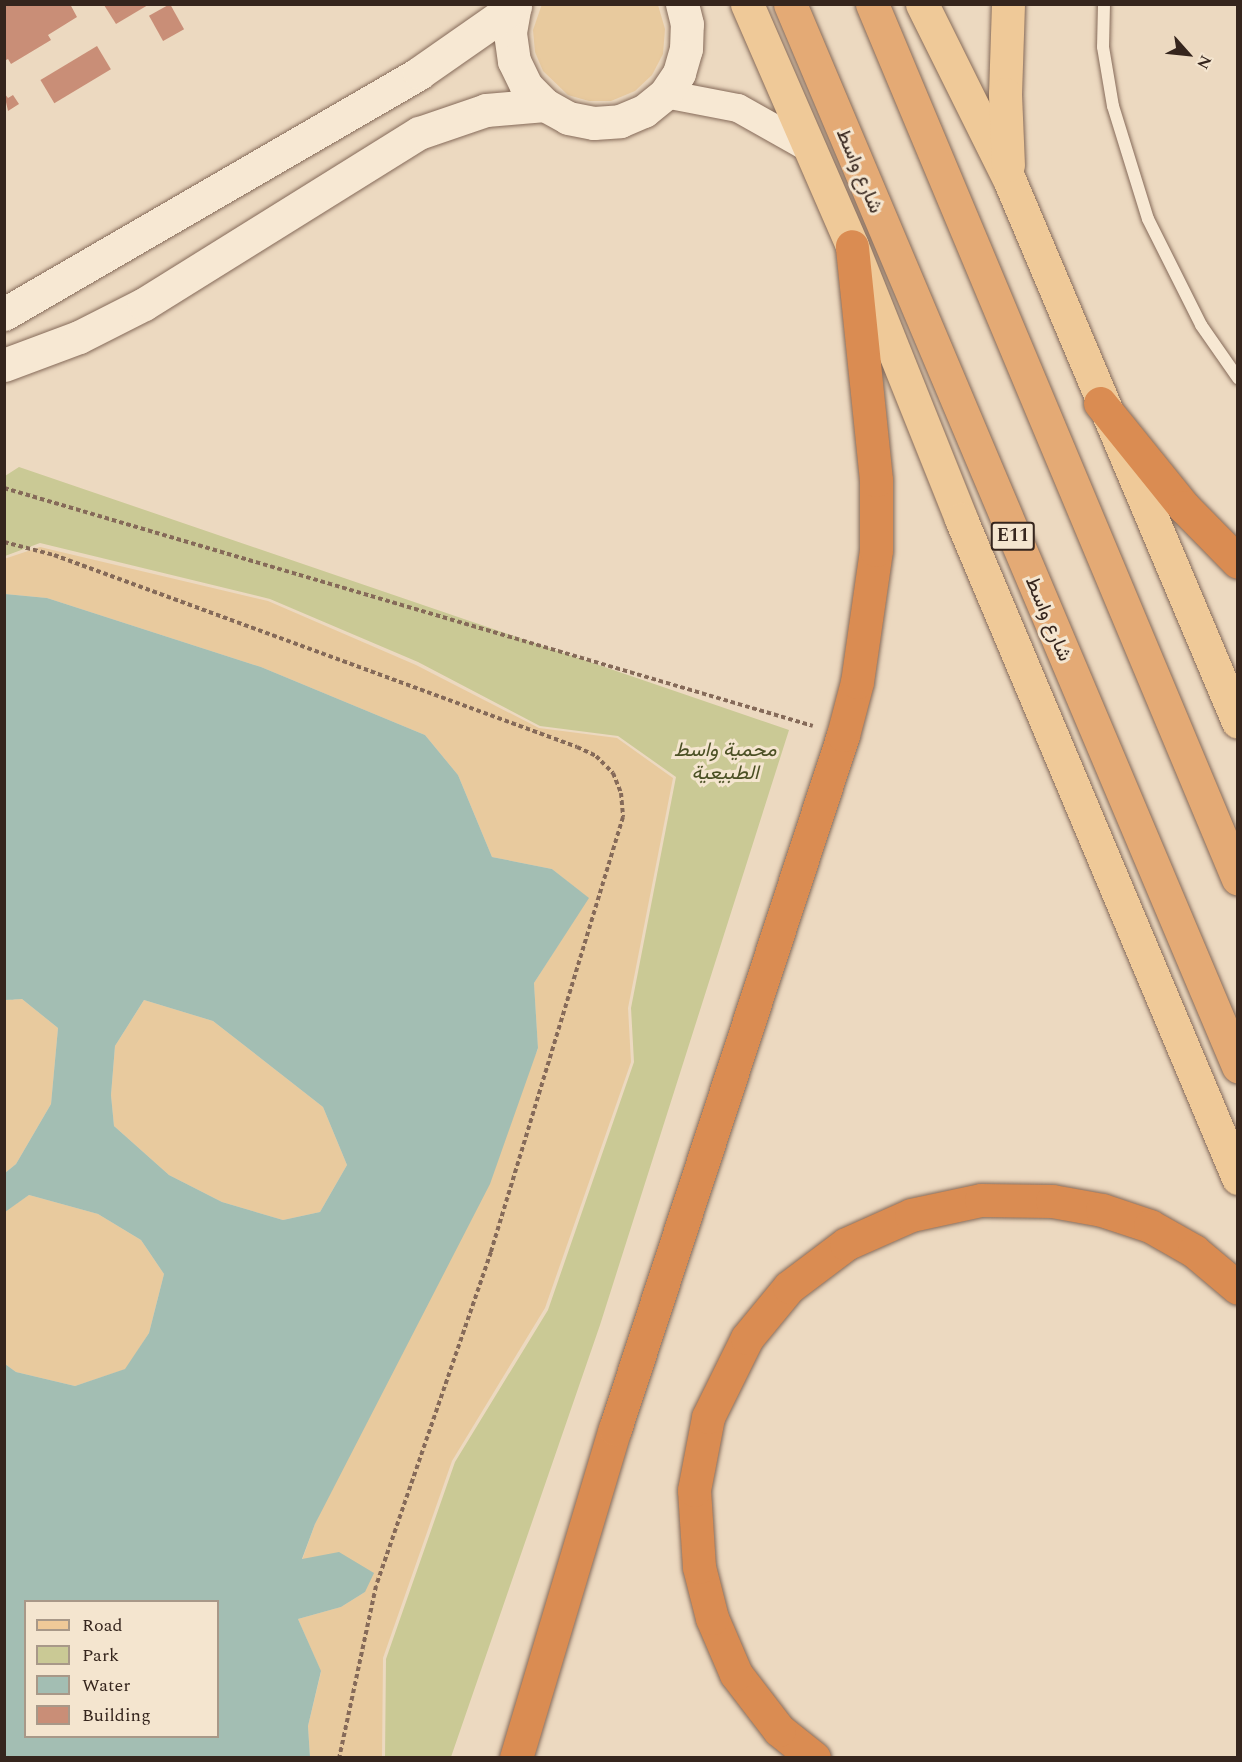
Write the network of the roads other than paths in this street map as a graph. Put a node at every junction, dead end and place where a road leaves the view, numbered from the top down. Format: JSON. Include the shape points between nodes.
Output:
{"nodes":[{"id":1,"x":682,"y":4,"type":"edge"},
{"id":2,"x":747,"y":4,"type":"edge"},
{"id":3,"x":790,"y":4,"type":"edge"},
{"id":4,"x":872,"y":4,"type":"edge"},
{"id":5,"x":922,"y":4,"type":"edge"},
{"id":6,"x":1008,"y":4,"type":"edge"},
{"id":7,"x":1104,"y":4,"type":"edge"},
{"id":8,"x":515,"y":5,"type":"edge"},
{"id":9,"x":665,"y":94,"type":"junction"},
{"id":10,"x":545,"y":105,"type":"junction"},
{"id":11,"x":809,"y":148,"type":"junction"},
{"id":12,"x":1009,"y":178,"type":"junction"},
{"id":13,"x":852,"y":246,"type":"junction"},
{"id":14,"x":4,"y":314,"type":"edge"},
{"id":15,"x":4,"y":365,"type":"edge"},
{"id":16,"x":1238,"y":378,"type":"edge"},
{"id":17,"x":1100,"y":403,"type":"junction"},
{"id":18,"x":1238,"y":562,"type":"edge"},
{"id":19,"x":1238,"y":722,"type":"edge"},
{"id":20,"x":1238,"y":879,"type":"edge"},
{"id":21,"x":1238,"y":1066,"type":"edge"},
{"id":22,"x":1238,"y":1178,"type":"edge"},
{"id":23,"x":1238,"y":1288,"type":"edge"},
{"id":24,"x":516,"y":1758,"type":"edge"},
{"id":25,"x":814,"y":1758,"type":"edge"}],
"edges":[{"from":1,"to":9,"type":"main road","via":[[687,24],[686,49],[679,73]]},
{"from":2,"to":11,"type":"main road"},
{"from":3,"to":21,"type":"highway","name":"شارع واسط","number":"E11"},
{"from":4,"to":20,"type":"highway"},
{"from":5,"to":12,"type":"main road"},
{"from":6,"to":12,"type":"main road","via":[[1005,94]]},
{"from":7,"to":16,"type":"lane","via":[[1103,47],[1113,106],[1148,219],[1195,315]]},
{"from":8,"to":10,"type":"main road","via":[[510,33],[514,61],[526,86]]},
{"from":8,"to":14,"type":"main road","via":[[419,73]]},
{"from":9,"to":10,"type":"main road","via":[[644,111],[620,121],[568,118]]},
{"from":9,"to":11,"type":"street","via":[[738,108]]},
{"from":10,"to":15,"type":"main road","via":[[486,110],[419,133],[144,304],[79,337]]},
{"from":11,"to":13,"type":"main road"},
{"from":12,"to":17,"type":"main road"},
{"from":13,"to":22,"type":"main road","via":[[961,519]]},
{"from":13,"to":24,"type":"highway","via":[[876,480],[876,550],[857,682],[843,735],[615,1429]]},
{"from":17,"to":18,"type":"highway","via":[[1184,507]]},
{"from":17,"to":19,"type":"main road"},
{"from":23,"to":25,"type":"highway","via":[[1194,1251],[1150,1226],[1102,1210],[1052,1202],[981,1200],[911,1215],[846,1244],[789,1287],[747,1338],[708,1417],[694,1490],[699,1567],[712,1618],[736,1674],[779,1730]]}]}
